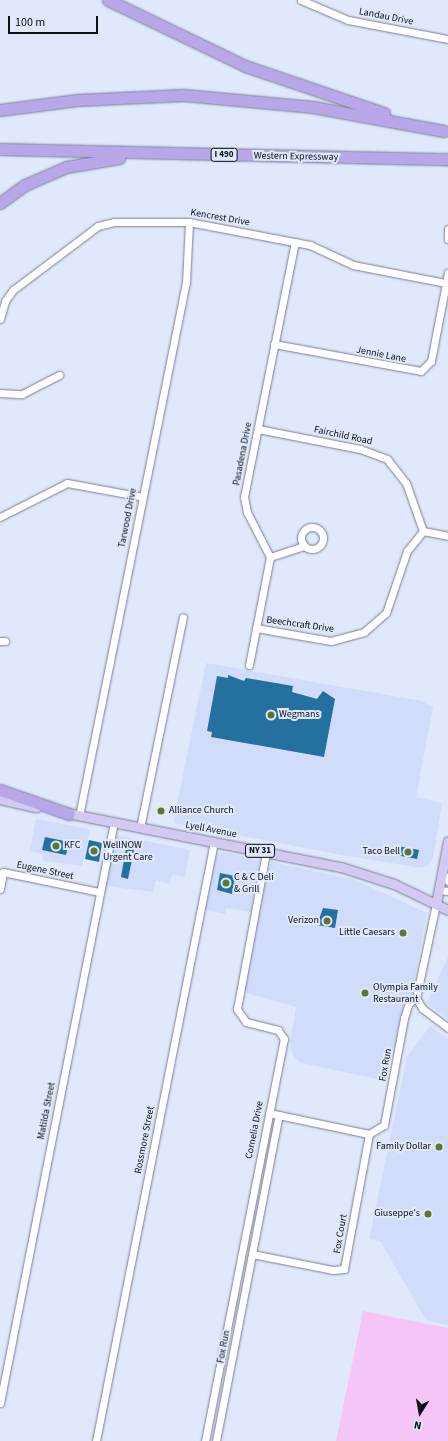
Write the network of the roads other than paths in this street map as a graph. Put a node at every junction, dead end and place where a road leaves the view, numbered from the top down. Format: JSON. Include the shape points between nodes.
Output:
{"nodes":[{"id":1,"x":108,"y":0,"type":"edge"},
{"id":2,"x":115,"y":0,"type":"edge"},
{"id":3,"x":300,"y":0,"type":"edge"},
{"id":4,"x":152,"y":21,"type":"junction"},
{"id":5,"x":448,"y":39,"type":"edge"},
{"id":6,"x":0,"y":110,"type":"edge"},
{"id":7,"x":446,"y":131,"type":"edge"},
{"id":8,"x":0,"y":149,"type":"edge"},
{"id":9,"x":175,"y":154,"type":"junction"},
{"id":10,"x":448,"y":159,"type":"edge"},
{"id":11,"x":0,"y":204,"type":"edge"},
{"id":12,"x":189,"y":222,"type":"junction"},
{"id":13,"x":448,"y":229,"type":"edge"},
{"id":14,"x":448,"y":238,"type":"edge"},
{"id":15,"x":294,"y":242,"type":"junction"},
{"id":16,"x":448,"y":273,"type":"edge"},
{"id":17,"x":446,"y":284,"type":"junction"},
{"id":18,"x":444,"y":312,"type":"edge"},
{"id":19,"x":0,"y":319,"type":"edge"},
{"id":20,"x":274,"y":344,"type":"junction"},
{"id":21,"x":59,"y":376,"type":"dead end"},
{"id":22,"x":0,"y":393,"type":"edge"},
{"id":23,"x":258,"y":428,"type":"junction"},
{"id":24,"x":143,"y":498,"type":"junction"},
{"id":25,"x":0,"y":517,"type":"edge"},
{"id":26,"x":423,"y":531,"type":"junction"},
{"id":27,"x":448,"y":536,"type":"edge"},
{"id":28,"x":304,"y":546,"type":"dead end"},
{"id":29,"x":270,"y":556,"type":"junction"},
{"id":30,"x":183,"y":617,"type":"dead end"},
{"id":31,"x":256,"y":628,"type":"junction"},
{"id":32,"x":249,"y":665,"type":"dead end"},
{"id":33,"x":0,"y":790,"type":"edge"},
{"id":34,"x":0,"y":799,"type":"edge"},
{"id":35,"x":74,"y":815,"type":"junction"},
{"id":36,"x":114,"y":822,"type":"junction"},
{"id":37,"x":140,"y":828,"type":"junction"},
{"id":38,"x":448,"y":841,"type":"edge"},
{"id":39,"x":214,"y":842,"type":"junction"},
{"id":40,"x":266,"y":852,"type":"junction"},
{"id":41,"x":442,"y":872,"type":"junction"},
{"id":42,"x":448,"y":881,"type":"edge"},
{"id":43,"x":0,"y":888,"type":"edge"},
{"id":44,"x":443,"y":891,"type":"edge"},
{"id":45,"x":100,"y":892,"type":"junction"},
{"id":46,"x":436,"y":904,"type":"junction"},
{"id":47,"x":448,"y":910,"type":"edge"},
{"id":48,"x":416,"y":998,"type":"junction"},
{"id":49,"x":448,"y":1028,"type":"edge"},
{"id":50,"x":269,"y":1113,"type":"junction"},
{"id":51,"x":279,"y":1115,"type":"junction"},
{"id":52,"x":369,"y":1134,"type":"junction"},
{"id":53,"x":252,"y":1254,"type":"junction"},
{"id":54,"x":0,"y":1403,"type":"edge"},
{"id":55,"x":96,"y":1441,"type":"edge"},
{"id":56,"x":205,"y":1441,"type":"edge"},
{"id":57,"x":216,"y":1441,"type":"edge"}],
"edges":[{"from":1,"to":4,"type":"highway"},
{"from":2,"to":4,"type":"highway"},
{"from":3,"to":5,"type":"street","name":"Landau Drive","via":[[348,20]]},
{"from":4,"to":7,"type":"highway","via":[[252,68],[330,97]]},
{"from":6,"to":7,"type":"highway","via":[[76,100],[184,95],[312,107]]},
{"from":8,"to":9,"type":"highway","name":"Western Expressway","number":"I 490"},
{"from":9,"to":10,"type":"highway","name":"Western Expressway","number":"I 490"},
{"from":9,"to":11,"type":"highway","via":[[66,167],[25,185]]},
{"from":12,"to":15,"type":"street","name":"Kencrest Drive"},
{"from":12,"to":19,"type":"street","name":"Kencrest Drive","via":[[114,222],[98,226],[8,295]]},
{"from":12,"to":24,"type":"street","name":"Tarwood Drive","via":[[186,282]]},
{"from":13,"to":14,"type":"street"},
{"from":15,"to":17,"type":"street","name":"Kencrest Drive","via":[[323,250],[353,265]]},
{"from":15,"to":20,"type":"street","name":"Pasadena Drive"},
{"from":16,"to":17,"type":"street"},
{"from":17,"to":18,"type":"street"},
{"from":18,"to":20,"type":"street","name":"Jennie Lane","via":[[431,360],[421,371]]},
{"from":20,"to":23,"type":"street","name":"Pasadena Drive"},
{"from":21,"to":22,"type":"street","via":[[22,394]]},
{"from":23,"to":26,"type":"street","name":"Fairchild Road","via":[[360,449],[387,459],[406,483]]},
{"from":23,"to":29,"type":"street","name":"Pasadena Drive","via":[[245,506]]},
{"from":24,"to":25,"type":"street","via":[[67,483]]},
{"from":24,"to":35,"type":"street","name":"Tarwood Drive"},
{"from":26,"to":27,"type":"street"},
{"from":26,"to":31,"type":"street","name":"Beechcraft Drive","via":[[407,552],[386,613],[364,632],[331,640]]},
{"from":28,"to":29,"type":"street"},
{"from":29,"to":31,"type":"street"},
{"from":30,"to":37,"type":"street"},
{"from":31,"to":32,"type":"street"},
{"from":33,"to":35,"type":"highway"},
{"from":34,"to":35,"type":"main road","name":"Lyell Avenue","number":"NY 31"},
{"from":35,"to":36,"type":"main road","name":"Lyell Avenue","number":"NY 31"},
{"from":36,"to":37,"type":"main road","name":"Lyell Avenue","number":"NY 31"},
{"from":36,"to":45,"type":"street","name":"Matilda Street"},
{"from":37,"to":39,"type":"main road","name":"Lyell Avenue","number":"NY 31"},
{"from":38,"to":41,"type":"main road"},
{"from":39,"to":40,"type":"main road","name":"Lyell Avenue","number":"NY 31"},
{"from":39,"to":55,"type":"street","name":"Rossmore Street"},
{"from":40,"to":46,"type":"main road","name":"Lyell Avenue","number":"NY 31","via":[[356,871]]},
{"from":40,"to":50,"type":"street","name":"Cornelia Drive","via":[[237,1009],[246,1022],[282,1034]]},
{"from":41,"to":42,"type":"street"},
{"from":41,"to":44,"type":"main road"},
{"from":43,"to":45,"type":"street","name":"Eugene Street","via":[[3,872]]},
{"from":44,"to":46,"type":"main road"},
{"from":45,"to":54,"type":"street","name":"Matilda Street"},
{"from":46,"to":47,"type":"main road","number":"NY 31"},
{"from":46,"to":48,"type":"street","name":"Fox Run"},
{"from":48,"to":49,"type":"street","via":[[423,1009]]},
{"from":48,"to":52,"type":"street","name":"Fox Run","via":[[405,1014],[384,1125]]},
{"from":50,"to":51,"type":"street"},
{"from":50,"to":56,"type":"street","name":"Cornelia Drive"},
{"from":51,"to":52,"type":"street"},
{"from":51,"to":53,"type":"street","name":"Fox Run"},
{"from":52,"to":53,"type":"street","name":"Fox Court","via":[[344,1269],[333,1270]]},
{"from":53,"to":57,"type":"street","name":"Fox Run"}]}
